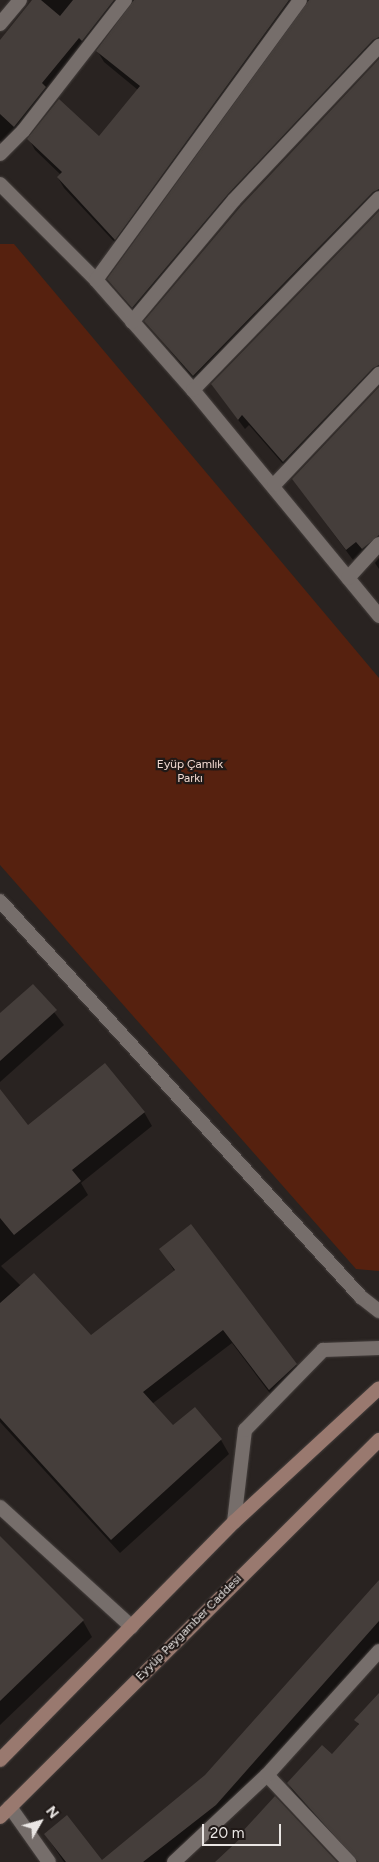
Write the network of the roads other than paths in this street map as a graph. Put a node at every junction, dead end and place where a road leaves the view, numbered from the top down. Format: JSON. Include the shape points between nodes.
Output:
{"nodes":[{"id":1,"x":20,"y":0,"type":"edge"},
{"id":2,"x":125,"y":0,"type":"edge"},
{"id":3,"x":300,"y":0,"type":"edge"},
{"id":4,"x":0,"y":24,"type":"edge"},
{"id":5,"x":379,"y":46,"type":"edge"},
{"id":6,"x":0,"y":154,"type":"edge"},
{"id":7,"x":0,"y":184,"type":"edge"},
{"id":8,"x":379,"y":198,"type":"edge"},
{"id":9,"x":96,"y":280,"type":"junction"},
{"id":10,"x":132,"y":322,"type":"junction"},
{"id":11,"x":379,"y":374,"type":"edge"},
{"id":12,"x":193,"y":390,"type":"junction"},
{"id":13,"x":274,"y":485,"type":"junction"},
{"id":14,"x":379,"y":544,"type":"edge"},
{"id":15,"x":348,"y":578,"type":"junction"},
{"id":16,"x":379,"y":616,"type":"edge"},
{"id":17,"x":0,"y":902,"type":"edge"},
{"id":18,"x":379,"y":1311,"type":"edge"},
{"id":19,"x":379,"y":1348,"type":"edge"},
{"id":20,"x":379,"y":1388,"type":"edge"},
{"id":21,"x":379,"y":1440,"type":"edge"},
{"id":22,"x":0,"y":1507,"type":"edge"},
{"id":23,"x":234,"y":1522,"type":"junction"},
{"id":24,"x":132,"y":1627,"type":"junction"},
{"id":25,"x":379,"y":1651,"type":"edge"},
{"id":26,"x":0,"y":1760,"type":"edge"},
{"id":27,"x":267,"y":1775,"type":"junction"},
{"id":28,"x":5,"y":1812,"type":"edge"},
{"id":29,"x":49,"y":1862,"type":"edge"},
{"id":30,"x":174,"y":1862,"type":"edge"},
{"id":31,"x":349,"y":1862,"type":"edge"}],
"edges":[{"from":1,"to":4,"type":"street"},
{"from":2,"to":6,"type":"street","via":[[23,131]]},
{"from":3,"to":9,"type":"street"},
{"from":5,"to":10,"type":"street","via":[[234,200]]},
{"from":7,"to":9,"type":"street"},
{"from":8,"to":12,"type":"street"},
{"from":9,"to":10,"type":"street"},
{"from":10,"to":12,"type":"street"},
{"from":11,"to":13,"type":"street"},
{"from":12,"to":13,"type":"street"},
{"from":13,"to":15,"type":"street"},
{"from":14,"to":15,"type":"street"},
{"from":15,"to":16,"type":"street"},
{"from":17,"to":18,"type":"street","via":[[361,1297]]},
{"from":19,"to":23,"type":"street","via":[[323,1350],[245,1430]]},
{"from":20,"to":23,"type":"main road"},
{"from":21,"to":28,"type":"main road","name":"Eyyüp Peygamber Caddesi"},
{"from":22,"to":24,"type":"street"},
{"from":23,"to":24,"type":"main road"},
{"from":24,"to":26,"type":"main road"},
{"from":25,"to":27,"type":"street"},
{"from":27,"to":30,"type":"street"},
{"from":27,"to":31,"type":"street"},
{"from":28,"to":29,"type":"street"}]}
